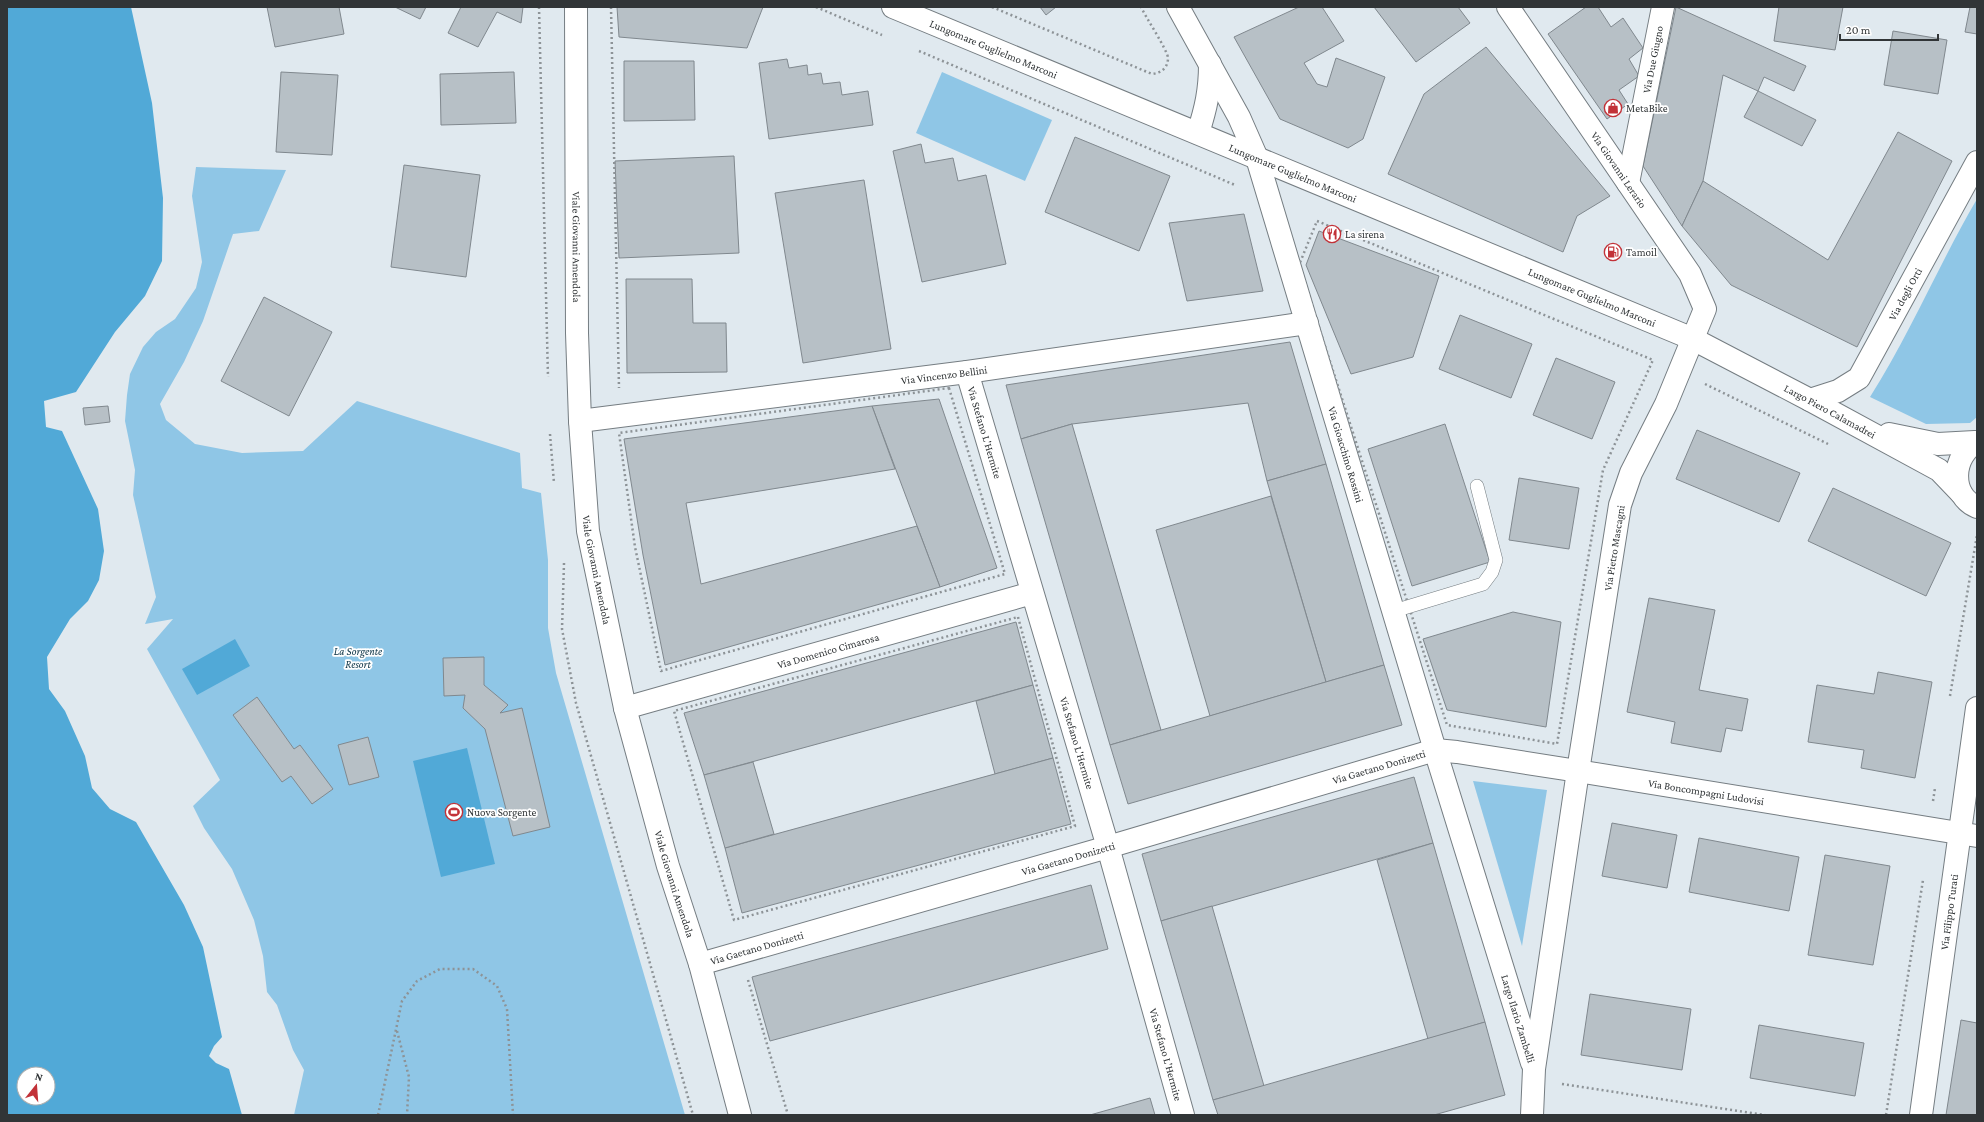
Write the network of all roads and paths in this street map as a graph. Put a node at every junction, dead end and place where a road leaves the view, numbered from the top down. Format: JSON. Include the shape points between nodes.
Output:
{"nodes":[{"id":1,"x":539,"y":7,"type":"edge"},
{"id":2,"x":576,"y":7,"type":"edge"},
{"id":3,"x":611,"y":7,"type":"edge"},
{"id":4,"x":816,"y":7,"type":"edge"},
{"id":5,"x":893,"y":7,"type":"edge"},
{"id":6,"x":992,"y":7,"type":"edge"},
{"id":7,"x":1140,"y":7,"type":"edge"},
{"id":8,"x":1178,"y":7,"type":"edge"},
{"id":9,"x":1508,"y":7,"type":"edge"},
{"id":10,"x":1663,"y":7,"type":"edge"},
{"id":11,"x":889,"y":38,"type":"dead end"},
{"id":12,"x":918,"y":50,"type":"dead end"},
{"id":13,"x":1210,"y":63,"type":"junction"},
{"id":14,"x":1198,"y":133,"type":"junction"},
{"id":15,"x":1258,"y":158,"type":"junction"},
{"id":16,"x":1977,"y":162,"type":"edge"},
{"id":17,"x":1628,"y":183,"type":"junction"},
{"id":18,"x":1241,"y":188,"type":"dead end"},
{"id":19,"x":1307,"y":322,"type":"junction"},
{"id":20,"x":1693,"y":339,"type":"junction"},
{"id":21,"x":967,"y":372,"type":"junction"},
{"id":22,"x":548,"y":384,"type":"dead end"},
{"id":23,"x":1704,"y":384,"type":"dead end"},
{"id":24,"x":1701,"y":391,"type":"dead end"},
{"id":25,"x":619,"y":393,"type":"dead end"},
{"id":26,"x":1810,"y":400,"type":"junction"},
{"id":27,"x":580,"y":421,"type":"junction"},
{"id":28,"x":1858,"y":427,"type":"junction"},
{"id":29,"x":550,"y":430,"type":"dead end"},
{"id":30,"x":1976,"y":442,"type":"edge"},
{"id":31,"x":554,"y":486,"type":"dead end"},
{"id":32,"x":1477,"y":486,"type":"dead end"},
{"id":33,"x":1969,"y":500,"type":"edge"},
{"id":34,"x":1977,"y":534,"type":"edge"},
{"id":35,"x":564,"y":559,"type":"dead end"},
{"id":36,"x":1032,"y":593,"type":"junction"},
{"id":37,"x":1394,"y":611,"type":"junction"},
{"id":38,"x":661,"y":671,"type":"joint"},
{"id":39,"x":1950,"y":697,"type":"dead end"},
{"id":40,"x":625,"y":708,"type":"junction"},
{"id":41,"x":1977,"y":708,"type":"edge"},
{"id":42,"x":674,"y":711,"type":"joint"},
{"id":43,"x":1435,"y":750,"type":"junction"},
{"id":44,"x":1578,"y":771,"type":"junction"},
{"id":45,"x":1936,"y":782,"type":"dead end"},
{"id":46,"x":1933,"y":805,"type":"dead end"},
{"id":47,"x":1968,"y":835,"type":"edge"},
{"id":48,"x":1108,"y":847,"type":"junction"},
{"id":49,"x":1923,"y":879,"type":"dead end"},
{"id":50,"x":700,"y":964,"type":"junction"},
{"id":51,"x":747,"y":974,"type":"dead end"},
{"id":52,"x":396,"y":1030,"type":"junction"},
{"id":53,"x":1534,"y":1069,"type":"junction"},
{"id":54,"x":1555,"y":1082,"type":"dead end"},
{"id":55,"x":378,"y":1115,"type":"edge"},
{"id":56,"x":407,"y":1115,"type":"edge"},
{"id":57,"x":513,"y":1115,"type":"edge"},
{"id":58,"x":693,"y":1115,"type":"edge"},
{"id":59,"x":740,"y":1115,"type":"edge"},
{"id":60,"x":788,"y":1115,"type":"edge"},
{"id":61,"x":1183,"y":1115,"type":"edge"},
{"id":62,"x":1532,"y":1115,"type":"edge"},
{"id":63,"x":1765,"y":1115,"type":"edge"},
{"id":64,"x":1886,"y":1115,"type":"edge"},
{"id":65,"x":1921,"y":1115,"type":"edge"}],
"edges":[{"from":1,"to":22,"type":"path"},
{"from":2,"to":27,"type":"street","name":"Viale Giovanni Amendola","via":[[577,333]]},
{"from":3,"to":25,"type":"path"},
{"from":4,"to":11,"type":"path"},
{"from":5,"to":14,"type":"street","name":"Lungomare Guglielmo Marconi"},
{"from":6,"to":7,"type":"path","via":[[1152,74],[1160,73],[1166,66],[1168,57]]},
{"from":8,"to":13,"type":"street","name":"Via Gioacchino Rossini"},
{"from":9,"to":17,"type":"street","name":"Via Giovanni Lerario"},
{"from":10,"to":17,"type":"street","name":"Via Due Giugno"},
{"from":12,"to":18,"type":"path"},
{"from":13,"to":14,"type":"street","via":[[1207,104]]},
{"from":13,"to":15,"type":"street","name":"Via Gioacchino Rossini"},
{"from":14,"to":15,"type":"street","name":"Lungomare Guglielmo Marconi"},
{"from":15,"to":19,"type":"street","name":"Via Gioacchino Rossini"},
{"from":15,"to":20,"type":"street","name":"Lungomare Guglielmo Marconi"},
{"from":16,"to":26,"type":"street","name":"Via degli Orti","via":[[1860,378],[1838,391]]},
{"from":17,"to":20,"type":"street","name":"Via Giovanni Lerario","via":[[1690,274],[1705,309]]},
{"from":19,"to":21,"type":"street","name":"Via Vincenzo Bellini"},
{"from":19,"to":37,"type":"street","name":"Via Gioacchino Rossini"},
{"from":20,"to":26,"type":"street","name":"Largo Piero Calamadrei"},
{"from":20,"to":44,"type":"street","name":"Via Pietro Mascagni","via":[[1666,404],[1630,473],[1620,504]]},
{"from":21,"to":27,"type":"street","name":"Via Vincenzo Bellini"},
{"from":21,"to":36,"type":"street","name":"Via Stefano L'Hermite"},
{"from":23,"to":24,"type":"path"},
{"from":26,"to":28,"type":"street","name":"Largo Piero Calamadrei"},
{"from":27,"to":40,"type":"street","name":"Viale Giovanni Amendola","via":[[588,531]]},
{"from":28,"to":30,"type":"street","via":[[1938,444]]},
{"from":28,"to":33,"type":"street","name":"Largo Piero Calamadrei","via":[[1939,470]]},
{"from":29,"to":31,"type":"path"},
{"from":30,"to":33,"type":"street","via":[[1966,450],[1956,471],[1957,482]]},
{"from":32,"to":37,"type":"lane","via":[[1496,560],[1492,572],[1483,584]]},
{"from":34,"to":39,"type":"path"},
{"from":35,"to":58,"type":"path","via":[[562,629],[576,703]]},
{"from":36,"to":40,"type":"street","name":"Via Domenico Cimarosa"},
{"from":36,"to":48,"type":"street","name":"Via Stefano L'Hermite"},
{"from":37,"to":43,"type":"street","name":"Via Gioacchino Rossini"},
{"from":38,"to":38,"type":"path","via":[[1005,574],[949,388],[619,433],[635,547]]},
{"from":40,"to":50,"type":"street","name":"Viale Giovanni Amendola","via":[[668,866]]},
{"from":41,"to":47,"type":"street","name":"Via Filippo Turati"},
{"from":42,"to":42,"type":"path","via":[[734,920],[1075,826],[1018,617]]},
{"from":43,"to":44,"type":"street","name":"Via Boncompagni Ludovisi"},
{"from":43,"to":48,"type":"street","name":"Via Gaetano Donizetti"},
{"from":43,"to":53,"type":"street","name":"Largo Ilario Zambelli"},
{"from":44,"to":47,"type":"street","name":"Via Boncompagni Ludovisi"},
{"from":44,"to":53,"type":"street","name":"Largo Ilario Zambelli"},
{"from":45,"to":46,"type":"path"},
{"from":47,"to":65,"type":"street","name":"Via Filippo Turati"},
{"from":48,"to":50,"type":"street","name":"Via Gaetano Donizetti"},
{"from":48,"to":61,"type":"street","name":"Via Stefano L'Hermite"},
{"from":49,"to":64,"type":"path"},
{"from":50,"to":59,"type":"street","name":"Viale Giovanni Amendola"},
{"from":51,"to":60,"type":"path"},
{"from":52,"to":55,"type":"path"},
{"from":52,"to":56,"type":"path","via":[[409,1077]]},
{"from":52,"to":57,"type":"path","via":[[402,1001],[417,981],[440,969],[473,969],[497,986],[507,1009]]},
{"from":53,"to":62,"type":"street"},
{"from":54,"to":63,"type":"path"}]}
